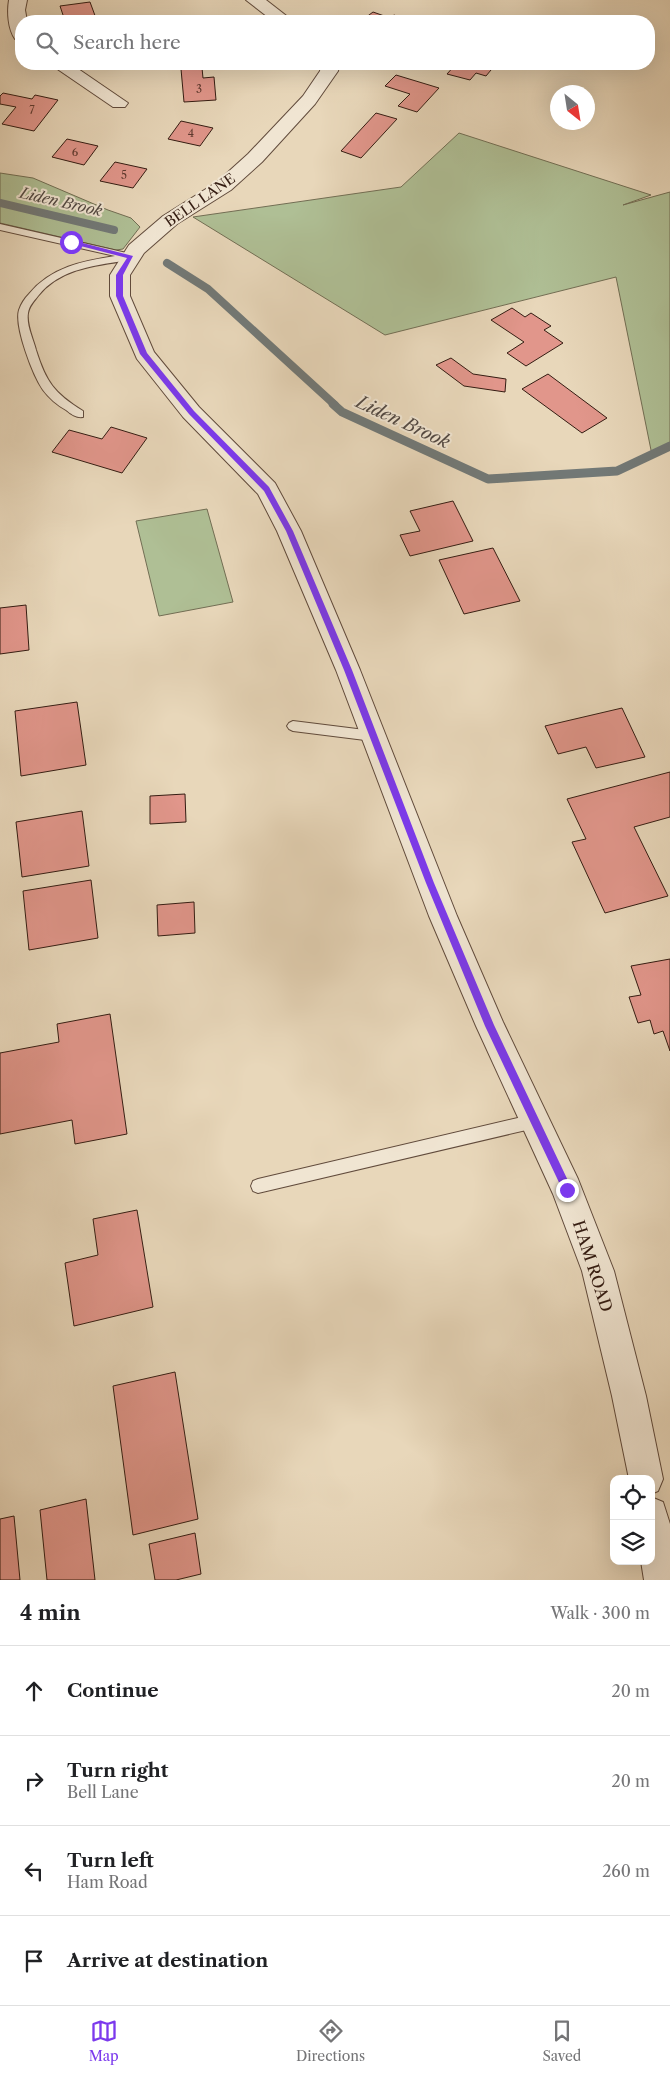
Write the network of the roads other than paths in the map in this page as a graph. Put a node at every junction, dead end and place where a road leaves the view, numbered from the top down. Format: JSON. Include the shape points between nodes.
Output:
{"nodes":[{"id":1,"x":18,"y":0,"type":"edge"},
{"id":2,"x":255,"y":0,"type":"edge"},
{"id":3,"x":17,"y":15,"type":"edge"},
{"id":4,"x":276,"y":15,"type":"edge"},
{"id":5,"x":68,"y":70,"type":"edge"},
{"id":6,"x":329,"y":70,"type":"edge"},
{"id":7,"x":119,"y":103,"type":"dead end"},
{"id":8,"x":0,"y":227,"type":"edge"},
{"id":9,"x":131,"y":257,"type":"junction"},
{"id":10,"x":120,"y":296,"type":"joint"},
{"id":11,"x":79,"y":414,"type":"dead end"},
{"id":12,"x":293,"y":726,"type":"dead end"},
{"id":13,"x":373,"y":736,"type":"junction"},
{"id":14,"x":535,"y":1121,"type":"junction"},
{"id":15,"x":258,"y":1186,"type":"dead end"},
{"id":16,"x":645,"y":1475,"type":"edge"},
{"id":17,"x":652,"y":1520,"type":"edge"},
{"id":18,"x":662,"y":1580,"type":"edge"}],
"edges":[{"from":1,"to":3,"type":"street"},
{"from":2,"to":4,"type":"street"},
{"from":5,"to":7,"type":"street"},
{"from":6,"to":9,"type":"street","name":"BELL LANE","via":[[309,100],[255,158],[224,186],[147,238]]},
{"from":8,"to":9,"type":"lane"},
{"from":9,"to":10,"type":"street","name":"BELL LANE","via":[[120,275]]},
{"from":9,"to":11,"type":"lane","via":[[52,276],[23,310],[24,326],[39,377],[58,401]]},
{"from":10,"to":13,"type":"street","name":"HAM ROAD","via":[[144,354],[192,412],[267,489],[289,531]]},
{"from":12,"to":13,"type":"lane"},
{"from":13,"to":14,"type":"street","name":"HAM ROAD","via":[[486,1017]]},
{"from":14,"to":15,"type":"lane"},
{"from":14,"to":16,"type":"street","name":"HAM ROAD","via":[[567,1190],[598,1270]]},
{"from":17,"to":18,"type":"street"}]}
